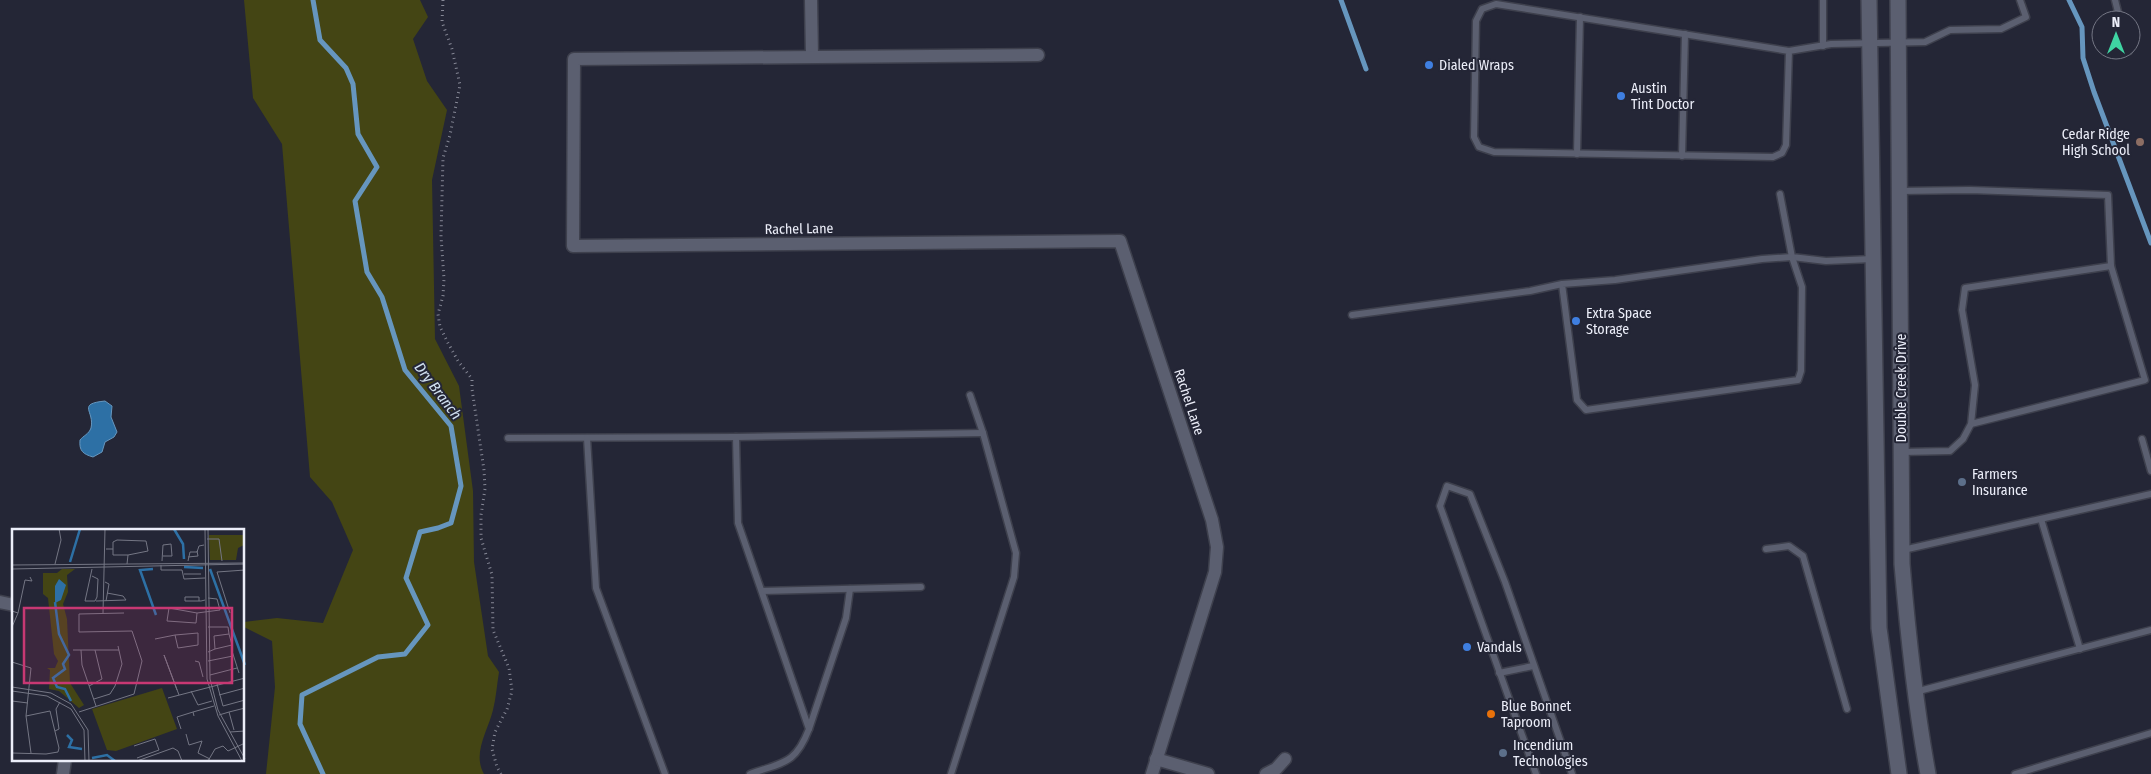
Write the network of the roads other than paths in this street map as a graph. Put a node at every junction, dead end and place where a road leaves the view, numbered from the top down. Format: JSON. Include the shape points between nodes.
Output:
{"nodes":[{"id":1,"x":811,"y":0,"type":"edge"},
{"id":2,"x":1823,"y":0,"type":"edge"},
{"id":3,"x":1869,"y":0,"type":"edge"},
{"id":4,"x":1898,"y":0,"type":"edge"},
{"id":5,"x":2020,"y":0,"type":"edge"},
{"id":6,"x":1580,"y":17,"type":"junction"},
{"id":7,"x":1684,"y":34,"type":"junction"},
{"id":8,"x":1898,"y":42,"type":"junction"},
{"id":9,"x":1869,"y":43,"type":"junction"},
{"id":10,"x":1823,"y":46,"type":"junction"},
{"id":11,"x":1789,"y":51,"type":"junction"},
{"id":12,"x":1038,"y":55,"type":"dead end"},
{"id":13,"x":812,"y":56,"type":"junction"},
{"id":14,"x":1578,"y":154,"type":"junction"},
{"id":15,"x":1682,"y":156,"type":"junction"},
{"id":16,"x":1899,"y":191,"type":"junction"},
{"id":17,"x":1780,"y":194,"type":"dead end"},
{"id":18,"x":1792,"y":257,"type":"junction"},
{"id":19,"x":1872,"y":259,"type":"junction"},
{"id":20,"x":2111,"y":266,"type":"junction"},
{"id":21,"x":1562,"y":284,"type":"junction"},
{"id":22,"x":1352,"y":315,"type":"dead end"},
{"id":23,"x":970,"y":395,"type":"dead end"},
{"id":24,"x":1970,"y":424,"type":"junction"},
{"id":25,"x":983,"y":433,"type":"junction"},
{"id":26,"x":736,"y":437,"type":"junction"},
{"id":27,"x":508,"y":438,"type":"dead end"},
{"id":28,"x":588,"y":438,"type":"junction"},
{"id":29,"x":2142,"y":439,"type":"dead end"},
{"id":30,"x":1901,"y":452,"type":"junction"},
{"id":31,"x":2151,"y":472,"type":"edge"},
{"id":32,"x":2151,"y":494,"type":"edge"},
{"id":33,"x":2041,"y":519,"type":"junction"},
{"id":34,"x":1766,"y":549,"type":"dead end"},
{"id":35,"x":1902,"y":550,"type":"junction"},
{"id":36,"x":921,"y":587,"type":"dead end"},
{"id":37,"x":850,"y":589,"type":"junction"},
{"id":38,"x":762,"y":591,"type":"junction"},
{"id":39,"x":2151,"y":630,"type":"edge"},
{"id":40,"x":2080,"y":649,"type":"junction"},
{"id":41,"x":1533,"y":666,"type":"junction"},
{"id":42,"x":1499,"y":673,"type":"junction"},
{"id":43,"x":1915,"y":692,"type":"junction"},
{"id":44,"x":1846,"y":709,"type":"dead end"},
{"id":45,"x":809,"y":729,"type":"junction"},
{"id":46,"x":2151,"y":733,"type":"edge"},
{"id":47,"x":1156,"y":759,"type":"junction"},
{"id":48,"x":1285,"y":759,"type":"dead end"},
{"id":49,"x":665,"y":774,"type":"edge"},
{"id":50,"x":750,"y":774,"type":"edge"},
{"id":51,"x":951,"y":774,"type":"edge"},
{"id":52,"x":1152,"y":774,"type":"edge"},
{"id":53,"x":1208,"y":774,"type":"edge"},
{"id":54,"x":1266,"y":774,"type":"edge"},
{"id":55,"x":1536,"y":774,"type":"edge"},
{"id":56,"x":1572,"y":774,"type":"edge"},
{"id":57,"x":1899,"y":774,"type":"edge"},
{"id":58,"x":1928,"y":774,"type":"edge"},
{"id":59,"x":2015,"y":774,"type":"edge"}],
"edges":[{"from":1,"to":13,"type":"street"},
{"from":2,"to":10,"type":"lane"},
{"from":3,"to":9,"type":"street","name":"Double Creek Drive"},
{"from":4,"to":8,"type":"street","name":"Double Creek Drive"},
{"from":5,"to":8,"type":"lane","via":[[2026,17],[2001,29],[1950,30],[1926,42]]},
{"from":6,"to":7,"type":"lane"},
{"from":6,"to":14,"type":"lane"},
{"from":6,"to":14,"type":"lane","via":[[1496,4],[1482,9],[1476,21],[1474,137],[1479,146],[1494,152]]},
{"from":7,"to":11,"type":"lane"},
{"from":7,"to":15,"type":"lane"},
{"from":8,"to":9,"type":"lane"},
{"from":8,"to":16,"type":"street","name":"Double Creek Drive"},
{"from":9,"to":10,"type":"lane"},
{"from":9,"to":19,"type":"street","name":"Double Creek Drive"},
{"from":10,"to":11,"type":"lane"},
{"from":11,"to":15,"type":"lane","via":[[1786,145],[1782,154],[1773,157]]},
{"from":12,"to":13,"type":"street","name":"Rachel Lane"},
{"from":13,"to":47,"type":"street","name":"Rachel Lane","via":[[574,59],[573,246],[1120,241],[1212,520],[1217,547],[1215,572]]},
{"from":14,"to":15,"type":"lane"},
{"from":16,"to":20,"type":"lane","via":[[2108,195]]},
{"from":16,"to":30,"type":"street","name":"Double Creek Drive"},
{"from":17,"to":18,"type":"lane"},
{"from":18,"to":19,"type":"lane","via":[[1826,261]]},
{"from":18,"to":21,"type":"lane"},
{"from":18,"to":21,"type":"lane","via":[[1802,287],[1801,370],[1798,380],[1586,410],[1577,400]]},
{"from":19,"to":57,"type":"street","name":"Double Creek Drive","via":[[1879,628]]},
{"from":20,"to":24,"type":"lane","via":[[1965,288],[1962,310],[1975,385]]},
{"from":20,"to":24,"type":"lane","via":[[2145,380]]},
{"from":21,"to":22,"type":"lane"},
{"from":23,"to":25,"type":"lane"},
{"from":24,"to":30,"type":"lane","via":[[1963,439],[1950,451]]},
{"from":25,"to":26,"type":"lane"},
{"from":25,"to":51,"type":"lane","via":[[1016,553],[1014,577]]},
{"from":26,"to":28,"type":"lane"},
{"from":26,"to":38,"type":"lane","via":[[738,522]]},
{"from":27,"to":28,"type":"lane"},
{"from":28,"to":49,"type":"lane","via":[[596,588]]},
{"from":29,"to":31,"type":"lane"},
{"from":30,"to":35,"type":"street","name":"Double Creek Drive"},
{"from":32,"to":33,"type":"lane"},
{"from":33,"to":35,"type":"lane"},
{"from":33,"to":40,"type":"lane"},
{"from":34,"to":44,"type":"lane","via":[[1788,546],[1804,556]]},
{"from":35,"to":43,"type":"street","name":"Double Creek Drive"},
{"from":36,"to":37,"type":"lane"},
{"from":37,"to":38,"type":"lane"},
{"from":37,"to":45,"type":"lane","via":[[846,618]]},
{"from":38,"to":45,"type":"lane"},
{"from":39,"to":40,"type":"lane"},
{"from":40,"to":43,"type":"lane"},
{"from":41,"to":42,"type":"lane"},
{"from":41,"to":42,"type":"lane","via":[[1505,582],[1470,494],[1448,486],[1440,506]]},
{"from":41,"to":56,"type":"lane"},
{"from":42,"to":55,"type":"lane"},
{"from":43,"to":58,"type":"street","name":"Double Creek Drive"},
{"from":45,"to":50,"type":"lane","via":[[791,760]]},
{"from":46,"to":59,"type":"lane"},
{"from":47,"to":52,"type":"street","name":"Rachel Lane"},
{"from":47,"to":53,"type":"street"},
{"from":48,"to":54,"type":"street"}]}
